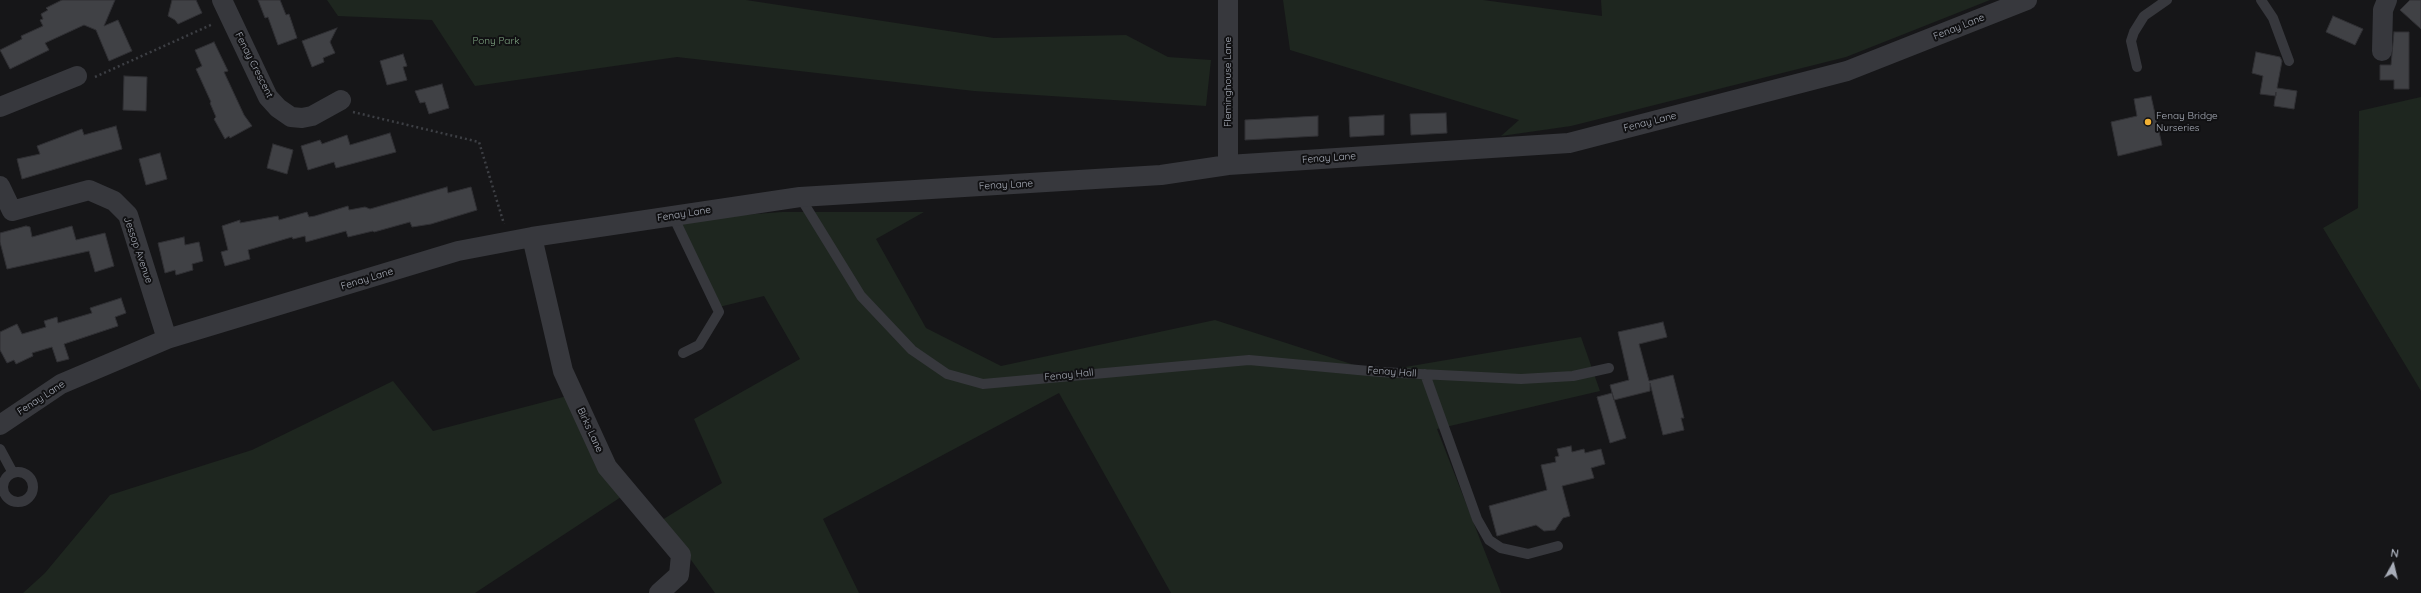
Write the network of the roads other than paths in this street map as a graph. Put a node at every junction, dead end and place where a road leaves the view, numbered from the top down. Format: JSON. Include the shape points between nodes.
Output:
{"nodes":[{"id":1,"x":1229,"y":0,"type":"edge"},
{"id":2,"x":2027,"y":0,"type":"edge"},
{"id":3,"x":2167,"y":0,"type":"edge"},
{"id":4,"x":2261,"y":0,"type":"edge"},
{"id":5,"x":2387,"y":0,"type":"edge"},
{"id":6,"x":226,"y":8,"type":"edge"},
{"id":7,"x":2382,"y":51,"type":"dead end"},
{"id":8,"x":2289,"y":61,"type":"dead end"},
{"id":9,"x":2137,"y":67,"type":"dead end"},
{"id":10,"x":77,"y":76,"type":"road end"},
{"id":11,"x":341,"y":100,"type":"road end"},
{"id":12,"x":0,"y":107,"type":"edge"},
{"id":13,"x":1228,"y":165,"type":"junction"},
{"id":14,"x":0,"y":186,"type":"edge"},
{"id":15,"x":800,"y":197,"type":"junction"},
{"id":16,"x":6,"y":213,"type":"edge"},
{"id":17,"x":673,"y":216,"type":"junction"},
{"id":18,"x":532,"y":237,"type":"junction"},
{"id":19,"x":167,"y":340,"type":"junction"},
{"id":20,"x":683,"y":353,"type":"dead end"},
{"id":21,"x":1609,"y":368,"type":"dead end"},
{"id":22,"x":1425,"y":374,"type":"junction"},
{"id":23,"x":0,"y":425,"type":"edge"},
{"id":24,"x":0,"y":449,"type":"edge"},
{"id":25,"x":13,"y":473,"type":"dead end"},
{"id":26,"x":1558,"y":546,"type":"dead end"},
{"id":27,"x":659,"y":593,"type":"edge"}],
"edges":[{"from":1,"to":13,"type":"street","name":"Fleminghouse Lane"},
{"from":2,"to":13,"type":"street","name":"Fenay Lane","via":[[1847,71],[1569,143]]},
{"from":3,"to":9,"type":"lane","via":[[2144,16],[2134,32],[2131,41]]},
{"from":4,"to":8,"type":"lane","via":[[2273,18]]},
{"from":5,"to":7,"type":"street","via":[[2383,10]]},
{"from":6,"to":11,"type":"street","name":"Fenay Crescent","via":[[268,97],[278,108],[291,117],[302,118],[312,116]]},
{"from":10,"to":12,"type":"street"},
{"from":13,"to":15,"type":"street","name":"Fenay Lane","via":[[1161,175]]},
{"from":14,"to":16,"type":"street","name":"Jessop Avenue"},
{"from":15,"to":17,"type":"street","name":"Fenay Lane"},
{"from":15,"to":22,"type":"lane","name":"Fenay Hall","via":[[861,296],[912,350],[947,374],[984,384],[1249,360]]},
{"from":16,"to":19,"type":"street","name":"Jessop Avenue","via":[[89,190],[114,201],[128,215]]},
{"from":17,"to":18,"type":"street","name":"Fenay Lane"},
{"from":17,"to":20,"type":"lane","via":[[719,312],[698,345]]},
{"from":18,"to":19,"type":"street","name":"Fenay Lane","via":[[458,251]]},
{"from":18,"to":27,"type":"street","name":"Birks Lane","via":[[563,371],[607,467],[681,555],[679,575]]},
{"from":19,"to":23,"type":"street","name":"Fenay Lane","via":[[61,384]]},
{"from":21,"to":22,"type":"lane","name":"Fenay Hall","via":[[1574,376],[1521,379]]},
{"from":22,"to":26,"type":"lane","name":"Fenay Hall","via":[[1477,519],[1489,540],[1501,548],[1528,554]]},
{"from":24,"to":25,"type":"lane"}]}
